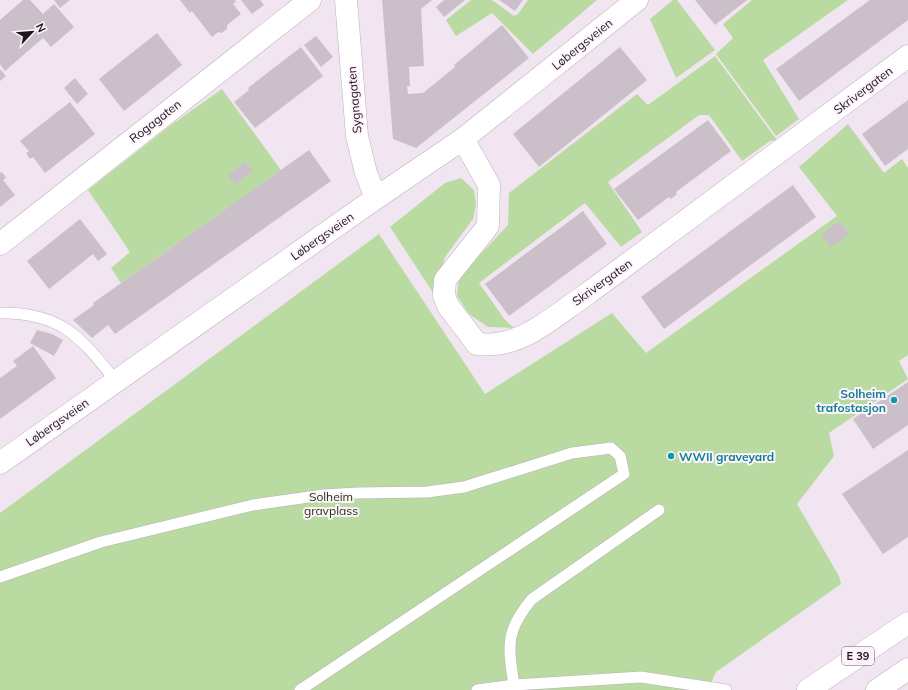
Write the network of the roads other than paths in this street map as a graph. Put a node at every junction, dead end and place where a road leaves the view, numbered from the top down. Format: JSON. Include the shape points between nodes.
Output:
{"nodes":[{"id":1,"x":310,"y":0,"type":"edge"},
{"id":2,"x":346,"y":0,"type":"edge"},
{"id":3,"x":637,"y":0,"type":"edge"},
{"id":4,"x":908,"y":56,"type":"edge"},
{"id":5,"x":463,"y":139,"type":"junction"},
{"id":6,"x":376,"y":198,"type":"junction"},
{"id":7,"x":0,"y":244,"type":"edge"},
{"id":8,"x":0,"y":313,"type":"edge"},
{"id":9,"x":116,"y":380,"type":"junction"},
{"id":10,"x":0,"y":463,"type":"edge"},
{"id":11,"x":659,"y":510,"type":"dead end"},
{"id":12,"x":0,"y":577,"type":"edge"},
{"id":13,"x":908,"y":623,"type":"edge"},
{"id":14,"x":908,"y":669,"type":"edge"},
{"id":15,"x":514,"y":685,"type":"junction"},
{"id":16,"x":300,"y":690,"type":"edge"},
{"id":17,"x":477,"y":690,"type":"edge"},
{"id":18,"x":726,"y":690,"type":"edge"},
{"id":19,"x":808,"y":690,"type":"edge"},
{"id":20,"x":877,"y":690,"type":"edge"}],
"edges":[{"from":1,"to":7,"type":"main road","name":"Rogagaten"},
{"from":2,"to":6,"type":"main road","name":"Sygnagaten","via":[[356,136]]},
{"from":3,"to":5,"type":"main road","name":"Løbergsveien"},
{"from":4,"to":5,"type":"main road","name":"Skrivergaten","via":[[586,294],[537,328],[517,338],[496,344],[477,344],[448,306],[444,295],[445,280],[488,226],[490,185]]},
{"from":5,"to":6,"type":"main road","name":"Løbergsveien"},
{"from":6,"to":9,"type":"main road","name":"Løbergsveien"},
{"from":8,"to":9,"type":"lane","via":[[32,315],[52,320],[89,348]]},
{"from":9,"to":10,"type":"main road","name":"Løbergsveien"},
{"from":11,"to":15,"type":"lane","via":[[532,600],[519,614],[510,634]]},
{"from":12,"to":16,"type":"lane","via":[[101,542],[253,505],[357,492],[434,491],[464,487],[572,453],[611,448],[620,456],[624,474]]},
{"from":13,"to":19,"type":"main road","number":"E 39"},
{"from":14,"to":20,"type":"main road"},
{"from":15,"to":17,"type":"lane"},
{"from":15,"to":18,"type":"lane","via":[[641,677]]}]}
